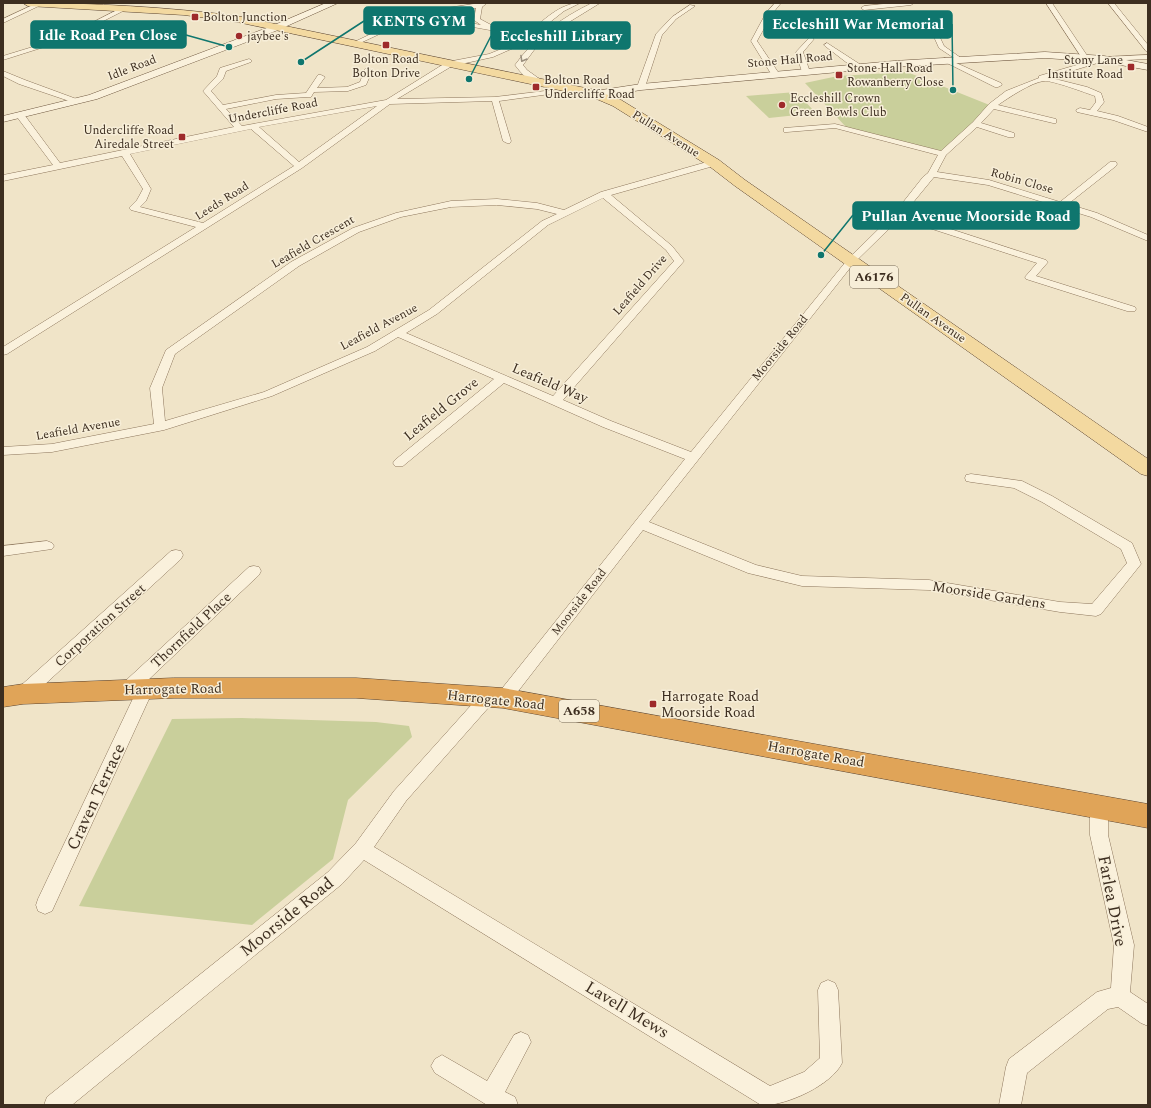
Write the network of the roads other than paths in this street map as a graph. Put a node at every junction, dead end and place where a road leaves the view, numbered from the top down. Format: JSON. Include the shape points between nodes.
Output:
{"nodes":[{"id":1,"x":28,"y":3,"type":"edge"},
{"id":2,"x":334,"y":3,"type":"edge"},
{"id":3,"x":577,"y":3,"type":"edge"},
{"id":4,"x":597,"y":3,"type":"edge"},
{"id":5,"x":778,"y":3,"type":"edge"},
{"id":6,"x":911,"y":3,"type":"edge"},
{"id":7,"x":1049,"y":3,"type":"edge"},
{"id":8,"x":1112,"y":3,"type":"edge"},
{"id":9,"x":40,"y":4,"type":"edge"},
{"id":10,"x":482,"y":4,"type":"edge"},
{"id":11,"x":692,"y":6,"type":"dead end"},
{"id":12,"x":864,"y":8,"type":"dead end"},
{"id":13,"x":121,"y":10,"type":"junction"},
{"id":14,"x":417,"y":14,"type":"junction"},
{"id":15,"x":3,"y":21,"type":"edge"},
{"id":16,"x":275,"y":28,"type":"junction"},
{"id":17,"x":932,"y":28,"type":"dead end"},
{"id":18,"x":493,"y":29,"type":"junction"},
{"id":19,"x":529,"y":35,"type":"junction"},
{"id":20,"x":543,"y":38,"type":"junction"},
{"id":21,"x":811,"y":39,"type":"dead end"},
{"id":22,"x":354,"y":44,"type":"junction"},
{"id":23,"x":827,"y":45,"type":"dead end"},
{"id":24,"x":1148,"y":50,"type":"edge"},
{"id":25,"x":1084,"y":57,"type":"junction"},
{"id":26,"x":1148,"y":57,"type":"edge"},
{"id":27,"x":3,"y":58,"type":"edge"},
{"id":28,"x":959,"y":59,"type":"junction"},
{"id":29,"x":1104,"y":59,"type":"junction"},
{"id":30,"x":945,"y":60,"type":"junction"},
{"id":31,"x":250,"y":61,"type":"dead end"},
{"id":32,"x":450,"y":64,"type":"junction"},
{"id":33,"x":1148,"y":66,"type":"edge"},
{"id":34,"x":858,"y":67,"type":"junction"},
{"id":35,"x":368,"y":71,"type":"dead end"},
{"id":36,"x":806,"y":72,"type":"junction"},
{"id":37,"x":3,"y":73,"type":"edge"},
{"id":38,"x":776,"y":75,"type":"junction"},
{"id":39,"x":321,"y":77,"type":"dead end"},
{"id":40,"x":1042,"y":78,"type":"junction"},
{"id":41,"x":538,"y":82,"type":"junction"},
{"id":42,"x":998,"y":85,"type":"dead end"},
{"id":43,"x":641,"y":87,"type":"junction"},
{"id":44,"x":550,"y":92,"type":"dead end"},
{"id":45,"x":594,"y":94,"type":"junction"},
{"id":46,"x":495,"y":99,"type":"junction"},
{"id":47,"x":78,"y":101,"type":"junction"},
{"id":48,"x":311,"y":102,"type":"junction"},
{"id":49,"x":388,"y":102,"type":"junction"},
{"id":50,"x":992,"y":106,"type":"junction"},
{"id":51,"x":221,"y":108,"type":"junction"},
{"id":52,"x":1080,"y":110,"type":"dead end"},
{"id":53,"x":1092,"y":112,"type":"junction"},
{"id":54,"x":20,"y":115,"type":"junction"},
{"id":55,"x":3,"y":119,"type":"edge"},
{"id":56,"x":1053,"y":121,"type":"dead end"},
{"id":57,"x":976,"y":124,"type":"junction"},
{"id":58,"x":253,"y":126,"type":"junction"},
{"id":59,"x":240,"y":129,"type":"junction"},
{"id":60,"x":788,"y":130,"type":"dead end"},
{"id":61,"x":1148,"y":130,"type":"edge"},
{"id":62,"x":1011,"y":135,"type":"dead end"},
{"id":63,"x":507,"y":141,"type":"dead end"},
{"id":64,"x":124,"y":152,"type":"junction"},
{"id":65,"x":943,"y":154,"type":"junction"},
{"id":66,"x":714,"y":164,"type":"junction"},
{"id":67,"x":1113,"y":164,"type":"dead end"},
{"id":68,"x":58,"y":166,"type":"junction"},
{"id":69,"x":299,"y":166,"type":"junction"},
{"id":70,"x":932,"y":174,"type":"junction"},
{"id":71,"x":3,"y":178,"type":"edge"},
{"id":72,"x":604,"y":194,"type":"junction"},
{"id":73,"x":1061,"y":206,"type":"junction"},
{"id":74,"x":565,"y":213,"type":"junction"},
{"id":75,"x":896,"y":217,"type":"junction"},
{"id":76,"x":205,"y":226,"type":"junction"},
{"id":77,"x":1148,"y":238,"type":"edge"},
{"id":78,"x":851,"y":261,"type":"junction"},
{"id":79,"x":1130,"y":310,"type":"dead end"},
{"id":80,"x":397,"y":333,"type":"junction"},
{"id":81,"x":4,"y":350,"type":"edge"},
{"id":82,"x":502,"y":379,"type":"junction"},
{"id":83,"x":555,"y":402,"type":"junction"},
{"id":84,"x":160,"y":427,"type":"junction"},
{"id":85,"x":3,"y":452,"type":"edge"},
{"id":86,"x":693,"y":457,"type":"junction"},
{"id":87,"x":399,"y":463,"type":"dead end"},
{"id":88,"x":1148,"y":469,"type":"edge"},
{"id":89,"x":971,"y":478,"type":"dead end"},
{"id":90,"x":641,"y":524,"type":"junction"},
{"id":91,"x":47,"y":546,"type":"dead end"},
{"id":92,"x":3,"y":551,"type":"edge"},
{"id":93,"x":176,"y":555,"type":"dead end"},
{"id":94,"x":254,"y":571,"type":"dead end"},
{"id":95,"x":137,"y":689,"type":"junction"},
{"id":96,"x":13,"y":695,"type":"edge"},
{"id":97,"x":496,"y":698,"type":"junction"},
{"id":98,"x":1099,"y":806,"type":"junction"},
{"id":99,"x":1148,"y":816,"type":"edge"},
{"id":100,"x":362,"y":849,"type":"junction"},
{"id":101,"x":45,"y":905,"type":"dead end"},
{"id":102,"x":828,"y":990,"type":"dead end"},
{"id":103,"x":1120,"y":997,"type":"junction"},
{"id":104,"x":1148,"y":1016,"type":"edge"},
{"id":105,"x":521,"y":1042,"type":"dead end"},
{"id":106,"x":442,"y":1066,"type":"dead end"},
{"id":107,"x":499,"y":1100,"type":"edge"},
{"id":108,"x":54,"y":1105,"type":"edge"},
{"id":109,"x":1010,"y":1105,"type":"edge"}],
"edges":[{"from":1,"to":9,"type":"main road","number":"A6176"},
{"from":2,"to":16,"type":"street","name":"Idle Road"},
{"from":3,"to":19,"type":"street","via":[[562,10]]},
{"from":4,"to":20,"type":"street","via":[[574,14]]},
{"from":5,"to":38,"type":"street","via":[[769,13],[754,41]]},
{"from":6,"to":12,"type":"street"},
{"from":7,"to":25,"type":"street"},
{"from":8,"to":24,"type":"street"},
{"from":9,"to":13,"type":"main road","number":"A6176"},
{"from":9,"to":15,"type":"street"},
{"from":10,"to":14,"type":"street"},
{"from":10,"to":18,"type":"street","via":[[478,20]]},
{"from":11,"to":43,"type":"street","via":[[674,18],[659,34]]},
{"from":13,"to":16,"type":"main road","number":"A6176","via":[[184,12],[237,19]]},
{"from":13,"to":27,"type":"street","via":[[64,38]]},
{"from":14,"to":18,"type":"street"},
{"from":14,"to":22,"type":"street"},
{"from":16,"to":22,"type":"main road","number":"A6176"},
{"from":16,"to":47,"type":"street","name":"Idle Road"},
{"from":17,"to":28,"type":"street","via":[[941,47]]},
{"from":18,"to":19,"type":"street"},
{"from":19,"to":20,"type":"street"},
{"from":19,"to":32,"type":"street","via":[[516,45],[491,56]]},
{"from":20,"to":41,"type":"street","one_way":true,"via":[[529,50],[519,65]]},
{"from":21,"to":36,"type":"street","via":[[799,52]]},
{"from":22,"to":32,"type":"main road","number":"A6176"},
{"from":23,"to":34,"type":"street"},
{"from":25,"to":28,"type":"street","name":"Stone Hall Road","via":[[1045,55]]},
{"from":25,"to":29,"type":"street","name":"Stone Hall Road"},
{"from":26,"to":29,"type":"street","name":"Moorside Road"},
{"from":28,"to":30,"type":"street","name":"Stone Hall Road"},
{"from":29,"to":33,"type":"street","name":"Stone Hall Road"},
{"from":29,"to":40,"type":"street","name":"Moorside Road"},
{"from":30,"to":34,"type":"street","name":"Stone Hall Road"},
{"from":30,"to":42,"type":"street"},
{"from":31,"to":51,"type":"street","via":[[223,70],[207,91]]},
{"from":32,"to":41,"type":"main road","number":"A6176"},
{"from":32,"to":49,"type":"street","name":"Leeds Road"},
{"from":34,"to":36,"type":"street","name":"Stone Hall Road"},
{"from":35,"to":48,"type":"street","via":[[363,83]]},
{"from":36,"to":38,"type":"street","name":"Stone Hall Road"},
{"from":37,"to":47,"type":"street"},
{"from":38,"to":43,"type":"street","name":"Stone Hall Road"},
{"from":39,"to":48,"type":"street"},
{"from":40,"to":50,"type":"street","name":"Moorside Road","via":[[1009,93]]},
{"from":40,"to":53,"type":"street","via":[[1098,95],[1100,102]]},
{"from":41,"to":45,"type":"main road","number":"A6176"},
{"from":43,"to":45,"type":"street","name":"Stone Hall Road"},
{"from":44,"to":46,"type":"street","name":"Undercliffe Road"},
{"from":45,"to":66,"type":"main road","name":"Pullan Avenue","number":"A6176","via":[[617,103]]},
{"from":46,"to":49,"type":"street","name":"Undercliffe Road"},
{"from":46,"to":63,"type":"street"},
{"from":47,"to":54,"type":"street","name":"Idle Road"},
{"from":48,"to":49,"type":"street","name":"Undercliffe Road"},
{"from":48,"to":51,"type":"street","via":[[276,97]]},
{"from":48,"to":58,"type":"street","name":"Undercliffe Road"},
{"from":49,"to":69,"type":"street","name":"Leeds Road"},
{"from":50,"to":56,"type":"street"},
{"from":50,"to":57,"type":"street","name":"Moorside Road"},
{"from":51,"to":59,"type":"street"},
{"from":52,"to":53,"type":"street"},
{"from":53,"to":61,"type":"street"},
{"from":54,"to":55,"type":"street","name":"Idle Road"},
{"from":54,"to":68,"type":"street"},
{"from":57,"to":62,"type":"street"},
{"from":57,"to":65,"type":"street","name":"Moorside Road"},
{"from":58,"to":59,"type":"street","name":"Undercliffe Road"},
{"from":58,"to":69,"type":"street"},
{"from":59,"to":64,"type":"street","name":"Undercliffe Road"},
{"from":60,"to":65,"type":"street","via":[[835,126]]},
{"from":64,"to":68,"type":"street","name":"Undercliffe Road"},
{"from":64,"to":76,"type":"street","via":[[147,188],[141,201],[134,208]]},
{"from":65,"to":70,"type":"street","name":"Moorside Road"},
{"from":66,"to":72,"type":"street","name":"Leafield Avenue"},
{"from":66,"to":78,"type":"main road","name":"Pullan Avenue","number":"A6176"},
{"from":67,"to":73,"type":"street"},
{"from":68,"to":71,"type":"street","name":"Undercliffe Road"},
{"from":69,"to":76,"type":"street","name":"Leeds Road"},
{"from":70,"to":73,"type":"street","name":"Robin Close","via":[[989,183]]},
{"from":70,"to":75,"type":"street","name":"Moorside Road"},
{"from":72,"to":74,"type":"street","name":"Leafield Avenue"},
{"from":72,"to":83,"type":"street","name":"Leafield Drive","via":[[669,248],[679,261]]},
{"from":73,"to":77,"type":"street","name":"Robin Close","via":[[1094,215]]},
{"from":74,"to":80,"type":"street","name":"Leafield Avenue","via":[[544,223],[433,312]]},
{"from":74,"to":84,"type":"street","name":"Leafield Crescent","via":[[537,206],[497,202],[451,204],[399,215],[356,230],[295,264],[170,352],[156,388]]},
{"from":75,"to":78,"type":"street","name":"Moorside Road"},
{"from":75,"to":79,"type":"street","via":[[926,224],[1043,262],[1030,277]]},
{"from":76,"to":81,"type":"street","name":"Leeds Road"},
{"from":78,"to":86,"type":"street","name":"Moorside Road"},
{"from":78,"to":88,"type":"main road","name":"Pullan Avenue","number":"A6176"},
{"from":80,"to":82,"type":"street","name":"Leafield Way"},
{"from":80,"to":84,"type":"street","name":"Leafield Avenue","via":[[371,349],[268,394]]},
{"from":82,"to":83,"type":"street","name":"Leafield Way"},
{"from":82,"to":87,"type":"street","name":"Leafield Grove"},
{"from":83,"to":86,"type":"street","name":"Leafield Way"},
{"from":84,"to":85,"type":"street","name":"Leafield Avenue","via":[[52,448]]},
{"from":86,"to":90,"type":"street","name":"Moorside Road"},
{"from":89,"to":90,"type":"street","name":"Moorside Gardens","via":[[1017,484],[1047,499],[1127,546],[1134,564],[1096,610],[1060,607],[928,585],[802,581],[753,569]]},
{"from":90,"to":97,"type":"street","name":"Moorside Road"},
{"from":91,"to":92,"type":"street"},
{"from":93,"to":96,"type":"street","name":"Corporation Street"},
{"from":94,"to":95,"type":"street","name":"Thornfield Place"},
{"from":95,"to":96,"type":"highway","name":"Harrogate Road","number":"A658"},
{"from":95,"to":97,"type":"highway","name":"Harrogate Road","number":"A658","via":[[356,688]]},
{"from":95,"to":101,"type":"street","name":"Craven Terrace"},
{"from":97,"to":98,"type":"highway","name":"Harrogate Road","number":"A658"},
{"from":97,"to":100,"type":"street","name":"Moorside Road","via":[[400,796]]},
{"from":98,"to":99,"type":"highway","name":"Harrogate Road","number":"A658"},
{"from":98,"to":103,"type":"street","name":"Farlea Drive","via":[[1099,835],[1124,945]]},
{"from":100,"to":102,"type":"street","name":"Lavell Mews","via":[[770,1097],[811,1080],[831,1063]]},
{"from":100,"to":108,"type":"street","name":"Moorside Road","via":[[335,878]]},
{"from":103,"to":104,"type":"street"},
{"from":103,"to":109,"type":"street","via":[[1104,999],[1017,1067]]},
{"from":105,"to":107,"type":"street"},
{"from":106,"to":107,"type":"street"}]}
